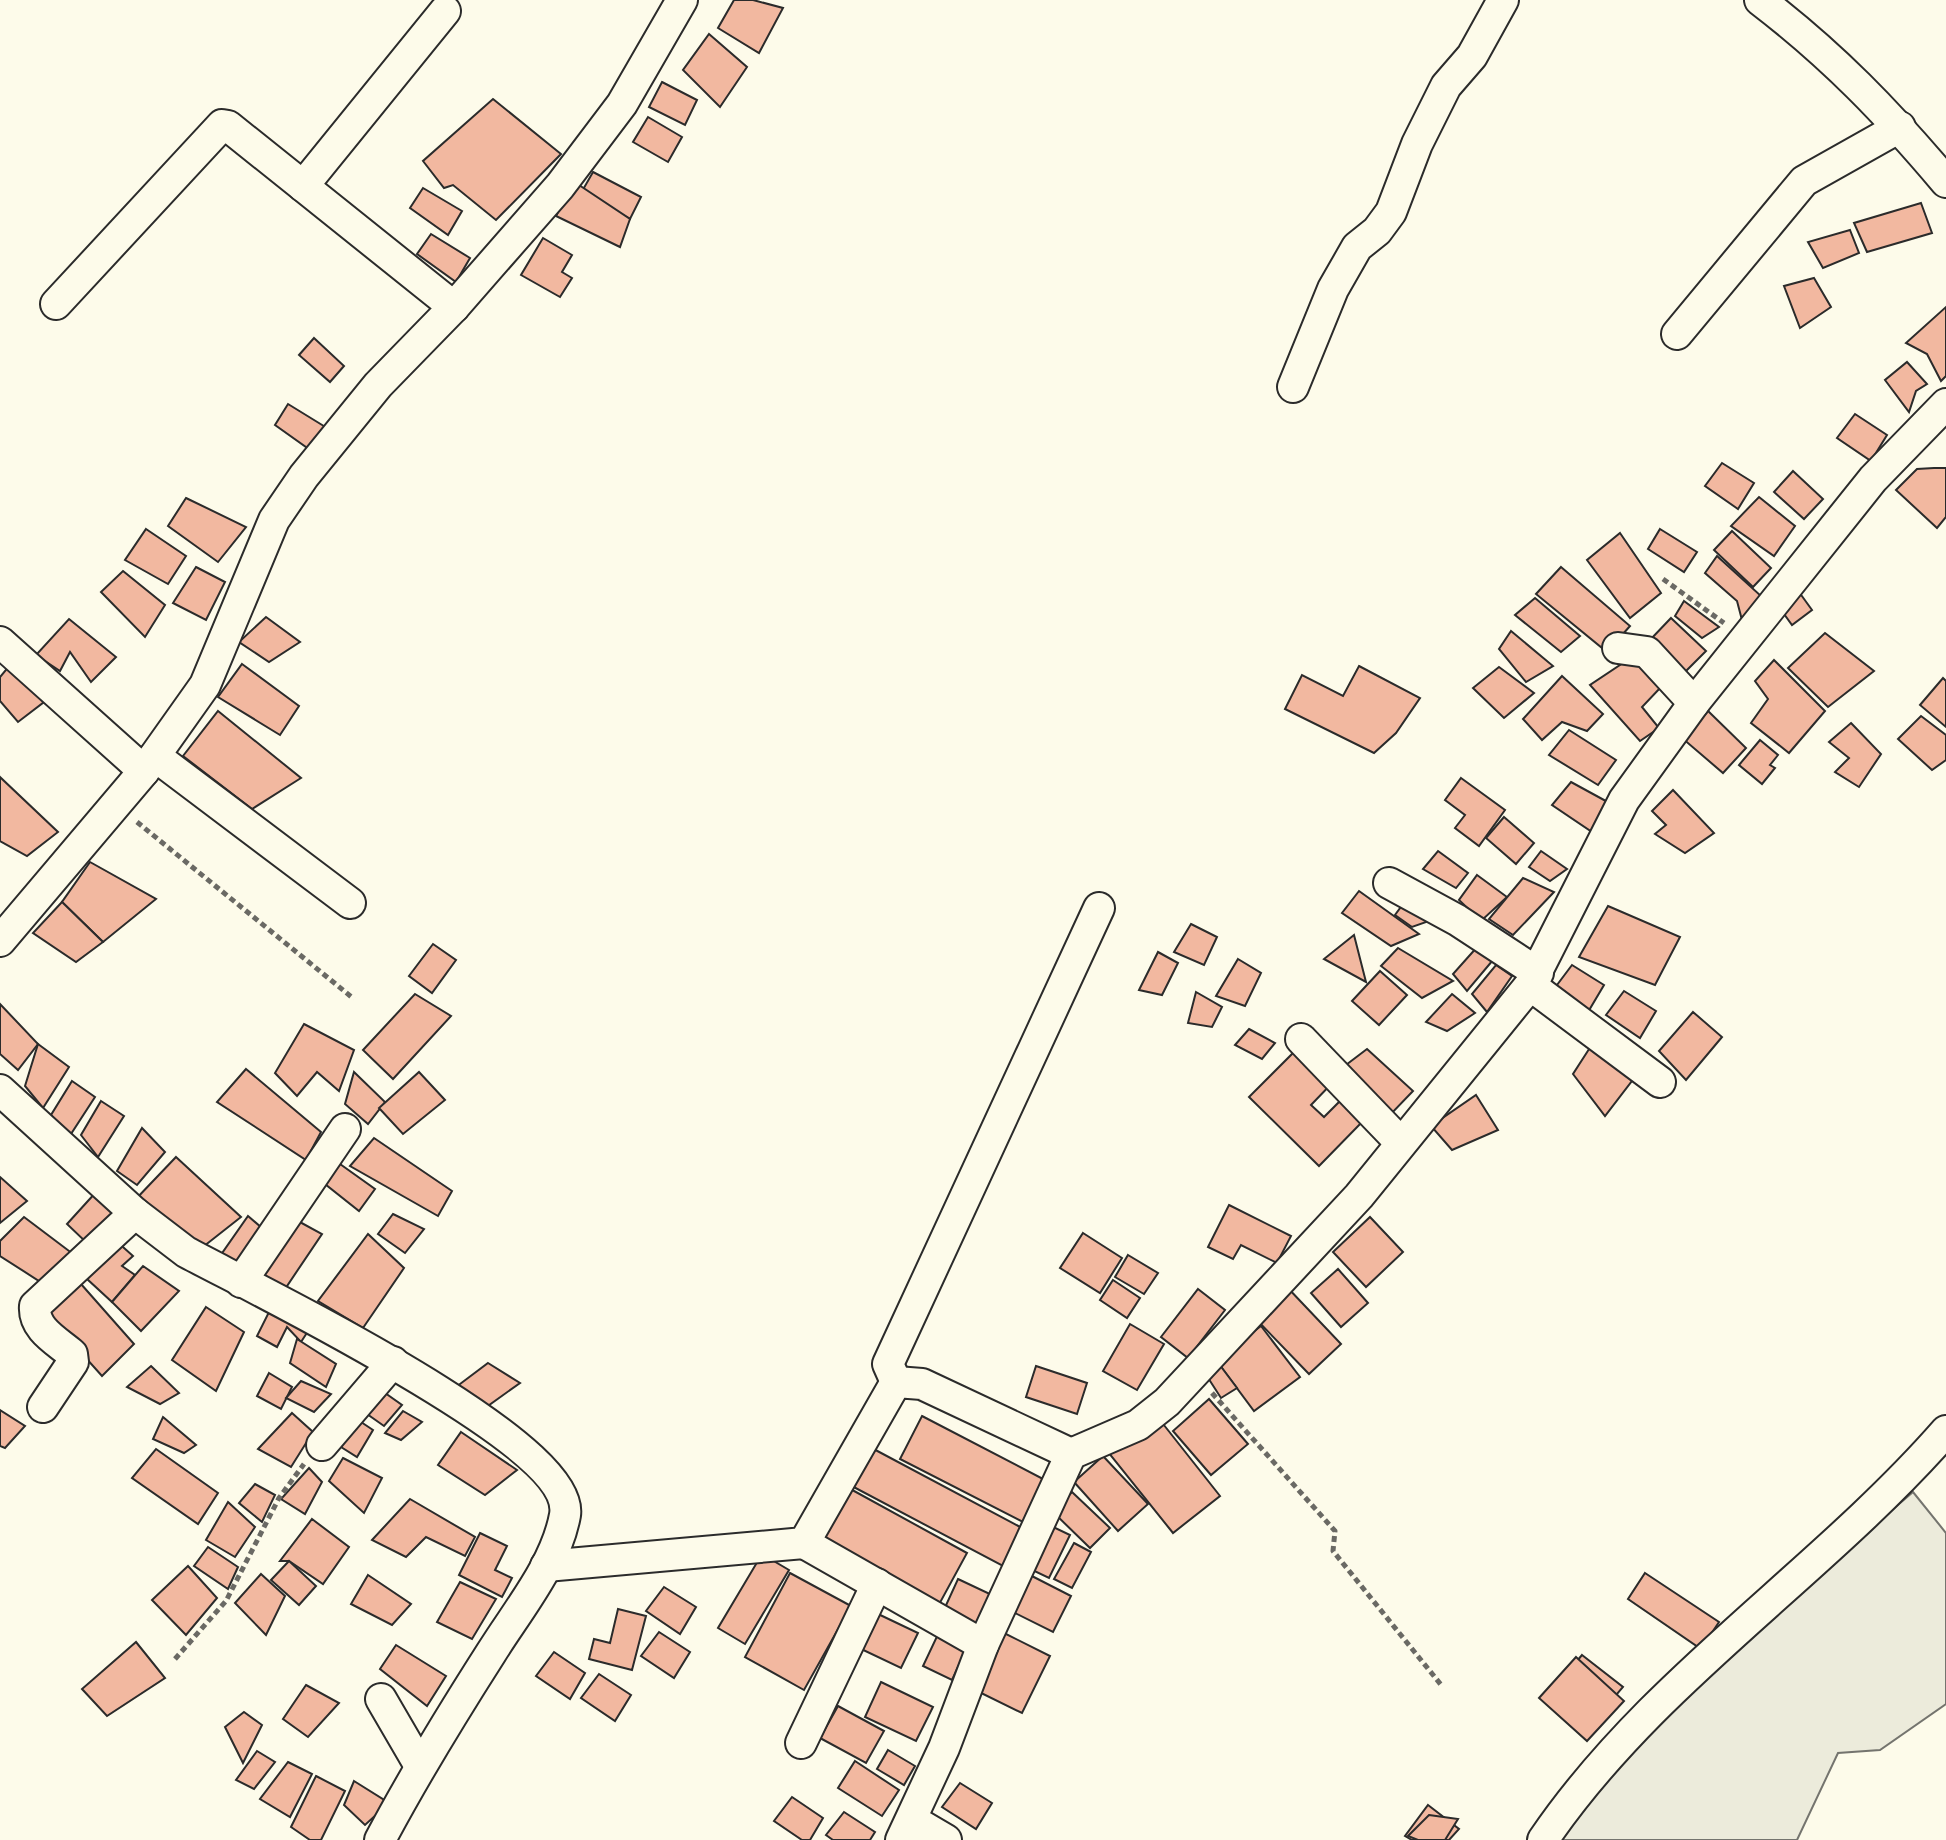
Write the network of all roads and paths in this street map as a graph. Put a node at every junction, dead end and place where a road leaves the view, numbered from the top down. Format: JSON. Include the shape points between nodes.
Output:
{"nodes":[{"id":1,"x":1503,"y":0,"type":"edge"},
{"id":2,"x":1760,"y":0,"type":"edge"},
{"id":3,"x":678,"y":2,"type":"edge"},
{"id":4,"x":445,"y":11,"type":"dead end"},
{"id":5,"x":1900,"y":127,"type":"junction"},
{"id":6,"x":1946,"y":182,"type":"edge"},
{"id":7,"x":303,"y":186,"type":"junction"},
{"id":8,"x":56,"y":304,"type":"dead end"},
{"id":9,"x":454,"y":307,"type":"junction"},
{"id":10,"x":1677,"y":334,"type":"dead end"},
{"id":11,"x":1293,"y":387,"type":"dead end"},
{"id":12,"x":1946,"y":404,"type":"edge"},
{"id":13,"x":1663,"y":579,"type":"dead end"},
{"id":14,"x":1748,"y":640,"type":"junction"},
{"id":15,"x":0,"y":642,"type":"edge"},
{"id":16,"x":1618,"y":648,"type":"dead end"},
{"id":17,"x":1694,"y":703,"type":"junction"},
{"id":18,"x":149,"y":764,"type":"junction"},
{"id":19,"x":115,"y":804,"type":"junction"},
{"id":20,"x":1389,"y":883,"type":"dead end"},
{"id":21,"x":350,"y":903,"type":"dead end"},
{"id":22,"x":11,"y":907,"type":"edge"},
{"id":23,"x":1099,"y":908,"type":"dead end"},
{"id":24,"x":0,"y":941,"type":"edge"},
{"id":25,"x":1534,"y":979,"type":"junction"},
{"id":26,"x":354,"y":999,"type":"dead end"},
{"id":27,"x":1301,"y":1039,"type":"dead end"},
{"id":28,"x":1660,"y":1082,"type":"dead end"},
{"id":29,"x":0,"y":1090,"type":"edge"},
{"id":30,"x":345,"y":1129,"type":"dead end"},
{"id":31,"x":1401,"y":1143,"type":"junction"},
{"id":32,"x":135,"y":1213,"type":"junction"},
{"id":33,"x":241,"y":1282,"type":"junction"},
{"id":34,"x":393,"y":1362,"type":"junction"},
{"id":35,"x":1195,"y":1375,"type":"junction"},
{"id":36,"x":896,"y":1382,"type":"junction"},
{"id":37,"x":43,"y":1407,"type":"dead end"},
{"id":38,"x":1946,"y":1431,"type":"edge"},
{"id":39,"x":322,"y":1445,"type":"joint"},
{"id":40,"x":1071,"y":1454,"type":"junction"},
{"id":41,"x":804,"y":1543,"type":"junction"},
{"id":42,"x":546,"y":1566,"type":"junction"},
{"id":43,"x":877,"y":1584,"type":"junction"},
{"id":44,"x":983,"y":1645,"type":"junction"},
{"id":45,"x":175,"y":1659,"type":"dead end"},
{"id":46,"x":1442,"y":1686,"type":"dead end"},
{"id":47,"x":381,"y":1699,"type":"dead end"},
{"id":48,"x":801,"y":1743,"type":"dead end"},
{"id":49,"x":420,"y":1766,"type":"junction"},
{"id":50,"x":907,"y":1830,"type":"edge"},
{"id":51,"x":380,"y":1840,"type":"edge"},
{"id":52,"x":946,"y":1840,"type":"edge"},
{"id":53,"x":1543,"y":1840,"type":"edge"}],
"edges":[{"from":1,"to":11,"type":"street","via":[[1472,56],[1446,86],[1391,212],[1357,247],[1333,289]]},
{"from":2,"to":5,"type":"street","via":[[1820,46]]},
{"from":3,"to":9,"type":"street","via":[[622,104],[560,186]]},
{"from":4,"to":7,"type":"street"},
{"from":5,"to":6,"type":"street"},
{"from":5,"to":10,"type":"street","via":[[1804,181]]},
{"from":7,"to":8,"type":"street","via":[[228,126],[218,126]]},
{"from":7,"to":9,"type":"street"},
{"from":9,"to":18,"type":"street","via":[[378,385],[281,509],[205,685]]},
{"from":12,"to":14,"type":"street","via":[[1873,479]]},
{"from":13,"to":14,"type":"path"},
{"from":14,"to":17,"type":"street"},
{"from":15,"to":18,"type":"street"},
{"from":16,"to":17,"type":"street","via":[[1647,652]]},
{"from":17,"to":25,"type":"street","via":[[1624,800]]},
{"from":18,"to":19,"type":"street"},
{"from":18,"to":21,"type":"street"},
{"from":19,"to":22,"type":"street"},
{"from":19,"to":26,"type":"path"},
{"from":20,"to":25,"type":"street","via":[[1457,920]]},
{"from":22,"to":24,"type":"street"},
{"from":23,"to":36,"type":"street","via":[[888,1364]]},
{"from":25,"to":28,"type":"street"},
{"from":25,"to":31,"type":"street"},
{"from":27,"to":31,"type":"street"},
{"from":29,"to":32,"type":"street"},
{"from":30,"to":33,"type":"street"},
{"from":31,"to":35,"type":"street"},
{"from":32,"to":33,"type":"street","via":[[186,1252]]},
{"from":32,"to":37,"type":"street","via":[[35,1306],[41,1328],[72,1354],[73,1362]]},
{"from":33,"to":34,"type":"street"},
{"from":34,"to":39,"type":"street"},
{"from":34,"to":42,"type":"street","via":[[490,1425],[552,1479],[566,1513]]},
{"from":35,"to":40,"type":"street","via":[[1138,1425]]},
{"from":35,"to":46,"type":"path","via":[[1335,1531],[1333,1551]]},
{"from":36,"to":40,"type":"street","via":[[922,1384]]},
{"from":36,"to":41,"type":"street"},
{"from":38,"to":53,"type":"street","via":[[1847,1532],[1613,1748]]},
{"from":39,"to":45,"type":"path","via":[[293,1475],[226,1601]]},
{"from":40,"to":44,"type":"street"},
{"from":41,"to":42,"type":"street"},
{"from":41,"to":43,"type":"street"},
{"from":42,"to":49,"type":"street"},
{"from":43,"to":44,"type":"street"},
{"from":43,"to":48,"type":"street"},
{"from":44,"to":50,"type":"street"},
{"from":47,"to":49,"type":"street"},
{"from":49,"to":51,"type":"street"},
{"from":50,"to":52,"type":"street"}]}
